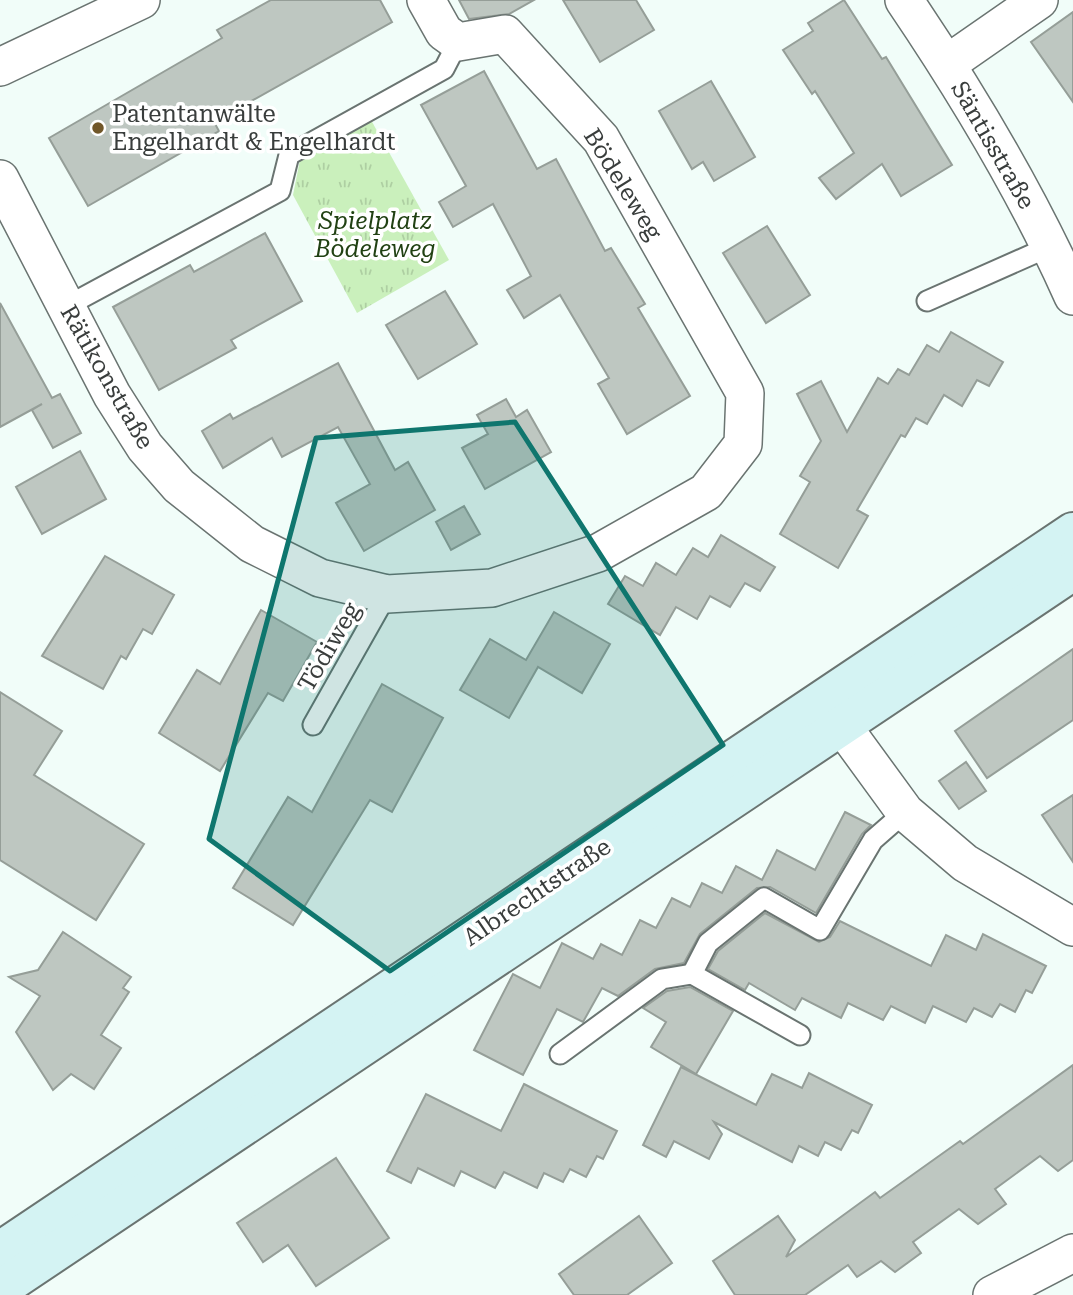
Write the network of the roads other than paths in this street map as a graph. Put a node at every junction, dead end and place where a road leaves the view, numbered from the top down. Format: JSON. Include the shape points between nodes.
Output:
{"nodes":[{"id":1,"x":141,"y":0,"type":"edge"},
{"id":2,"x":426,"y":0,"type":"edge"},
{"id":3,"x":904,"y":0,"type":"edge"},
{"id":4,"x":1039,"y":0,"type":"edge"},
{"id":5,"x":458,"y":42,"type":"junction"},
{"id":6,"x":947,"y":64,"type":"junction"},
{"id":7,"x":0,"y":67,"type":"edge"},
{"id":8,"x":0,"y":179,"type":"edge"},
{"id":9,"x":1051,"y":246,"type":"junction"},
{"id":10,"x":1073,"y":296,"type":"edge"},
{"id":11,"x":927,"y":300,"type":"dead end"},
{"id":12,"x":65,"y":307,"type":"junction"},
{"id":13,"x":743,"y":444,"type":"joint"},
{"id":14,"x":1073,"y":532,"type":"edge"},
{"id":15,"x":1073,"y":571,"type":"edge"},
{"id":16,"x":387,"y":594,"type":"junction"},
{"id":17,"x":832,"y":713,"type":"junction"},
{"id":18,"x":313,"y":725,"type":"dead end"},
{"id":19,"x":905,"y":812,"type":"junction"},
{"id":20,"x":1073,"y":927,"type":"edge"},
{"id":21,"x":692,"y":974,"type":"junction"},
{"id":22,"x":800,"y":1035,"type":"dead end"},
{"id":23,"x":561,"y":1054,"type":"dead end"},
{"id":24,"x":0,"y":1251,"type":"edge"},
{"id":25,"x":1073,"y":1253,"type":"edge"},
{"id":26,"x":0,"y":1289,"type":"edge"},
{"id":27,"x":992,"y":1295,"type":"edge"}],
"edges":[{"from":1,"to":7,"type":"street"},
{"from":2,"to":5,"type":"street","via":[[444,32]]},
{"from":3,"to":6,"type":"street","name":"Säntisstraße"},
{"from":4,"to":6,"type":"street"},
{"from":5,"to":12,"type":"lane","via":[[444,69],[289,155],[280,191]]},
{"from":5,"to":13,"type":"street","name":"Bödeleweg","via":[[505,34],[601,139],[745,393]]},
{"from":6,"to":9,"type":"street","name":"Säntisstraße"},
{"from":8,"to":12,"type":"street","name":"Rätikonstraße"},
{"from":9,"to":10,"type":"street","name":"Säntisstraße"},
{"from":9,"to":11,"type":"lane"},
{"from":12,"to":16,"type":"street","name":"Rätikonstraße","via":[[145,447],[179,486],[252,544],[320,578]]},
{"from":13,"to":16,"type":"street","name":"Rätikonstraße","via":[[706,492],[598,553],[492,588]]},
{"from":14,"to":17,"type":"main road","name":"Albrechtstraße"},
{"from":15,"to":17,"type":"main road","name":"Albrechtstraße"},
{"from":16,"to":18,"type":"lane","name":"Tödiweg"},
{"from":17,"to":19,"type":"street"},
{"from":17,"to":24,"type":"main road","name":"Albrechtstraße"},
{"from":17,"to":26,"type":"main road","name":"Albrechtstraße"},
{"from":19,"to":20,"type":"street","via":[[965,863]]},
{"from":19,"to":21,"type":"lane","via":[[873,840],[820,930],[764,898],[708,943]]},
{"from":21,"to":22,"type":"lane"},
{"from":21,"to":23,"type":"lane","via":[[662,979]]},
{"from":25,"to":27,"type":"street"}]}
